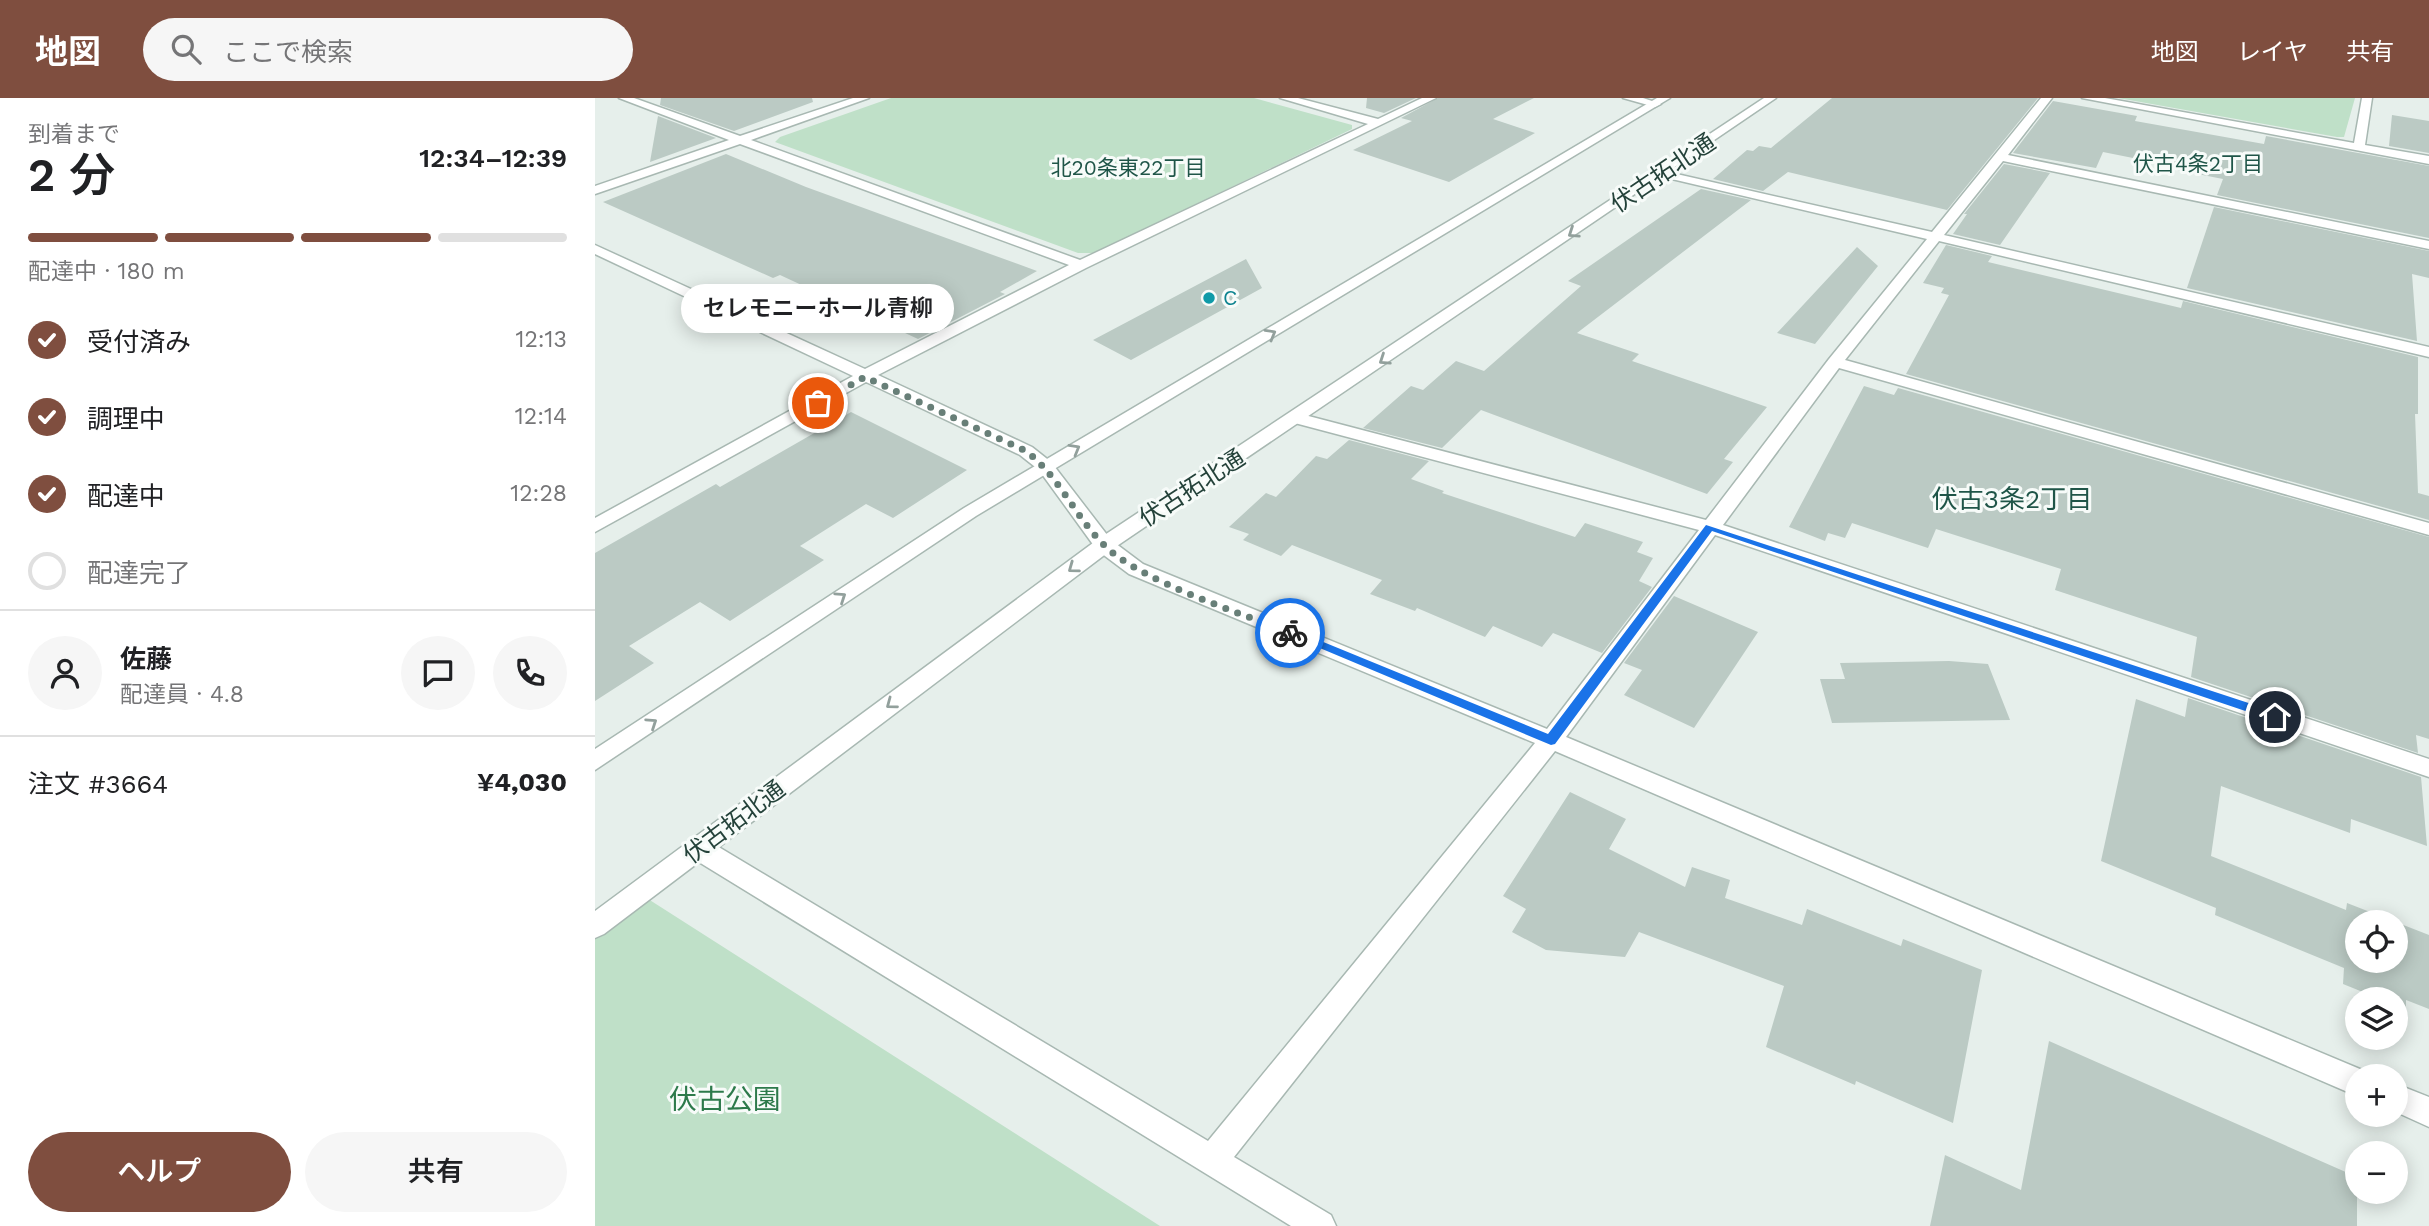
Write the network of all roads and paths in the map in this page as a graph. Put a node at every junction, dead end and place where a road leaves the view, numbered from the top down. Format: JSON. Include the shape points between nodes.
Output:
{"nodes":[{"id":1,"x":624,"y":98,"type":"edge"},
{"id":2,"x":865,"y":98,"type":"edge"},
{"id":3,"x":1285,"y":98,"type":"edge"},
{"id":4,"x":1431,"y":98,"type":"edge"},
{"id":5,"x":1628,"y":98,"type":"edge"},
{"id":6,"x":1771,"y":98,"type":"edge"},
{"id":7,"x":2047,"y":98,"type":"edge"},
{"id":8,"x":2087,"y":98,"type":"edge"},
{"id":9,"x":2367,"y":98,"type":"edge"},
{"id":10,"x":1660,"y":101,"type":"edge"},
{"id":11,"x":1379,"y":123,"type":"junction"},
{"id":12,"x":737,"y":141,"type":"junction"},
{"id":13,"x":2359,"y":147,"type":"junction"},
{"id":14,"x":2000,"y":157,"type":"junction"},
{"id":15,"x":2429,"y":160,"type":"edge"},
{"id":16,"x":1663,"y":173,"type":"junction"},
{"id":17,"x":595,"y":190,"type":"edge"},
{"id":18,"x":1938,"y":237,"type":"junction"},
{"id":19,"x":2429,"y":245,"type":"edge"},
{"id":20,"x":595,"y":249,"type":"edge"},
{"id":21,"x":1081,"y":265,"type":"junction"},
{"id":22,"x":2429,"y":352,"type":"edge"},
{"id":23,"x":1835,"y":362,"type":"junction"},
{"id":24,"x":865,"y":377,"type":"junction"},
{"id":25,"x":1297,"y":418,"type":"junction"},
{"id":26,"x":1045,"y":466,"type":"junction"},
{"id":27,"x":599,"y":519,"type":"edge"},
{"id":28,"x":1710,"y":527,"type":"junction"},
{"id":29,"x":2429,"y":529,"type":"edge"},
{"id":30,"x":1104,"y":545,"type":"junction"},
{"id":31,"x":1551,"y":740,"type":"junction"},
{"id":32,"x":595,"y":761,"type":"edge"},
{"id":33,"x":2429,"y":768,"type":"edge"},
{"id":34,"x":698,"y":848,"type":"junction"},
{"id":35,"x":595,"y":926,"type":"edge"},
{"id":36,"x":2345,"y":1077,"type":"edge"},
{"id":37,"x":2408,"y":1103,"type":"edge"},
{"id":38,"x":2429,"y":1112,"type":"edge"},
{"id":39,"x":1213,"y":1159,"type":"junction"},
{"id":40,"x":1320,"y":1226,"type":"edge"}],
"edges":[{"from":1,"to":12,"type":"street"},
{"from":2,"to":12,"type":"street"},
{"from":3,"to":11,"type":"street"},
{"from":4,"to":11,"type":"street"},
{"from":5,"to":10,"type":"street"},
{"from":6,"to":16,"type":"street","name":"伏古拓北通"},
{"from":7,"to":14,"type":"street"},
{"from":8,"to":13,"type":"street"},
{"from":9,"to":13,"type":"street"},
{"from":26,"to":10,"type":"street","one_way":true},
{"from":11,"to":21,"type":"street"},
{"from":12,"to":17,"type":"street"},
{"from":12,"to":21,"type":"street"},
{"from":13,"to":15,"type":"street"},
{"from":14,"to":18,"type":"street"},
{"from":14,"to":19,"type":"street"},
{"from":16,"to":18,"type":"street"},
{"from":16,"to":25,"type":"street","name":"伏古拓北通","one_way":true},
{"from":18,"to":22,"type":"street"},
{"from":18,"to":23,"type":"street"},
{"from":20,"to":24,"type":"street"},
{"from":21,"to":24,"type":"street"},
{"from":23,"to":28,"type":"street"},
{"from":23,"to":29,"type":"street"},
{"from":24,"to":26,"type":"street","via":[[1026,451]]},
{"from":24,"to":27,"type":"street"},
{"from":25,"to":28,"type":"street"},
{"from":25,"to":30,"type":"street","name":"伏古拓北通"},
{"from":26,"to":30,"type":"street"},
{"from":32,"to":26,"type":"street","one_way":true},
{"from":28,"to":31,"type":"street"},
{"from":28,"to":33,"type":"street"},
{"from":30,"to":31,"type":"street","via":[[1136,569]]},
{"from":30,"to":34,"type":"street","name":"伏古拓北通","one_way":true},
{"from":31,"to":36,"type":"street"},
{"from":31,"to":39,"type":"street"},
{"from":34,"to":35,"type":"street","name":"伏古拓北通"},
{"from":34,"to":39,"type":"street"},
{"from":37,"to":38,"type":"street"},
{"from":39,"to":40,"type":"street"}]}
